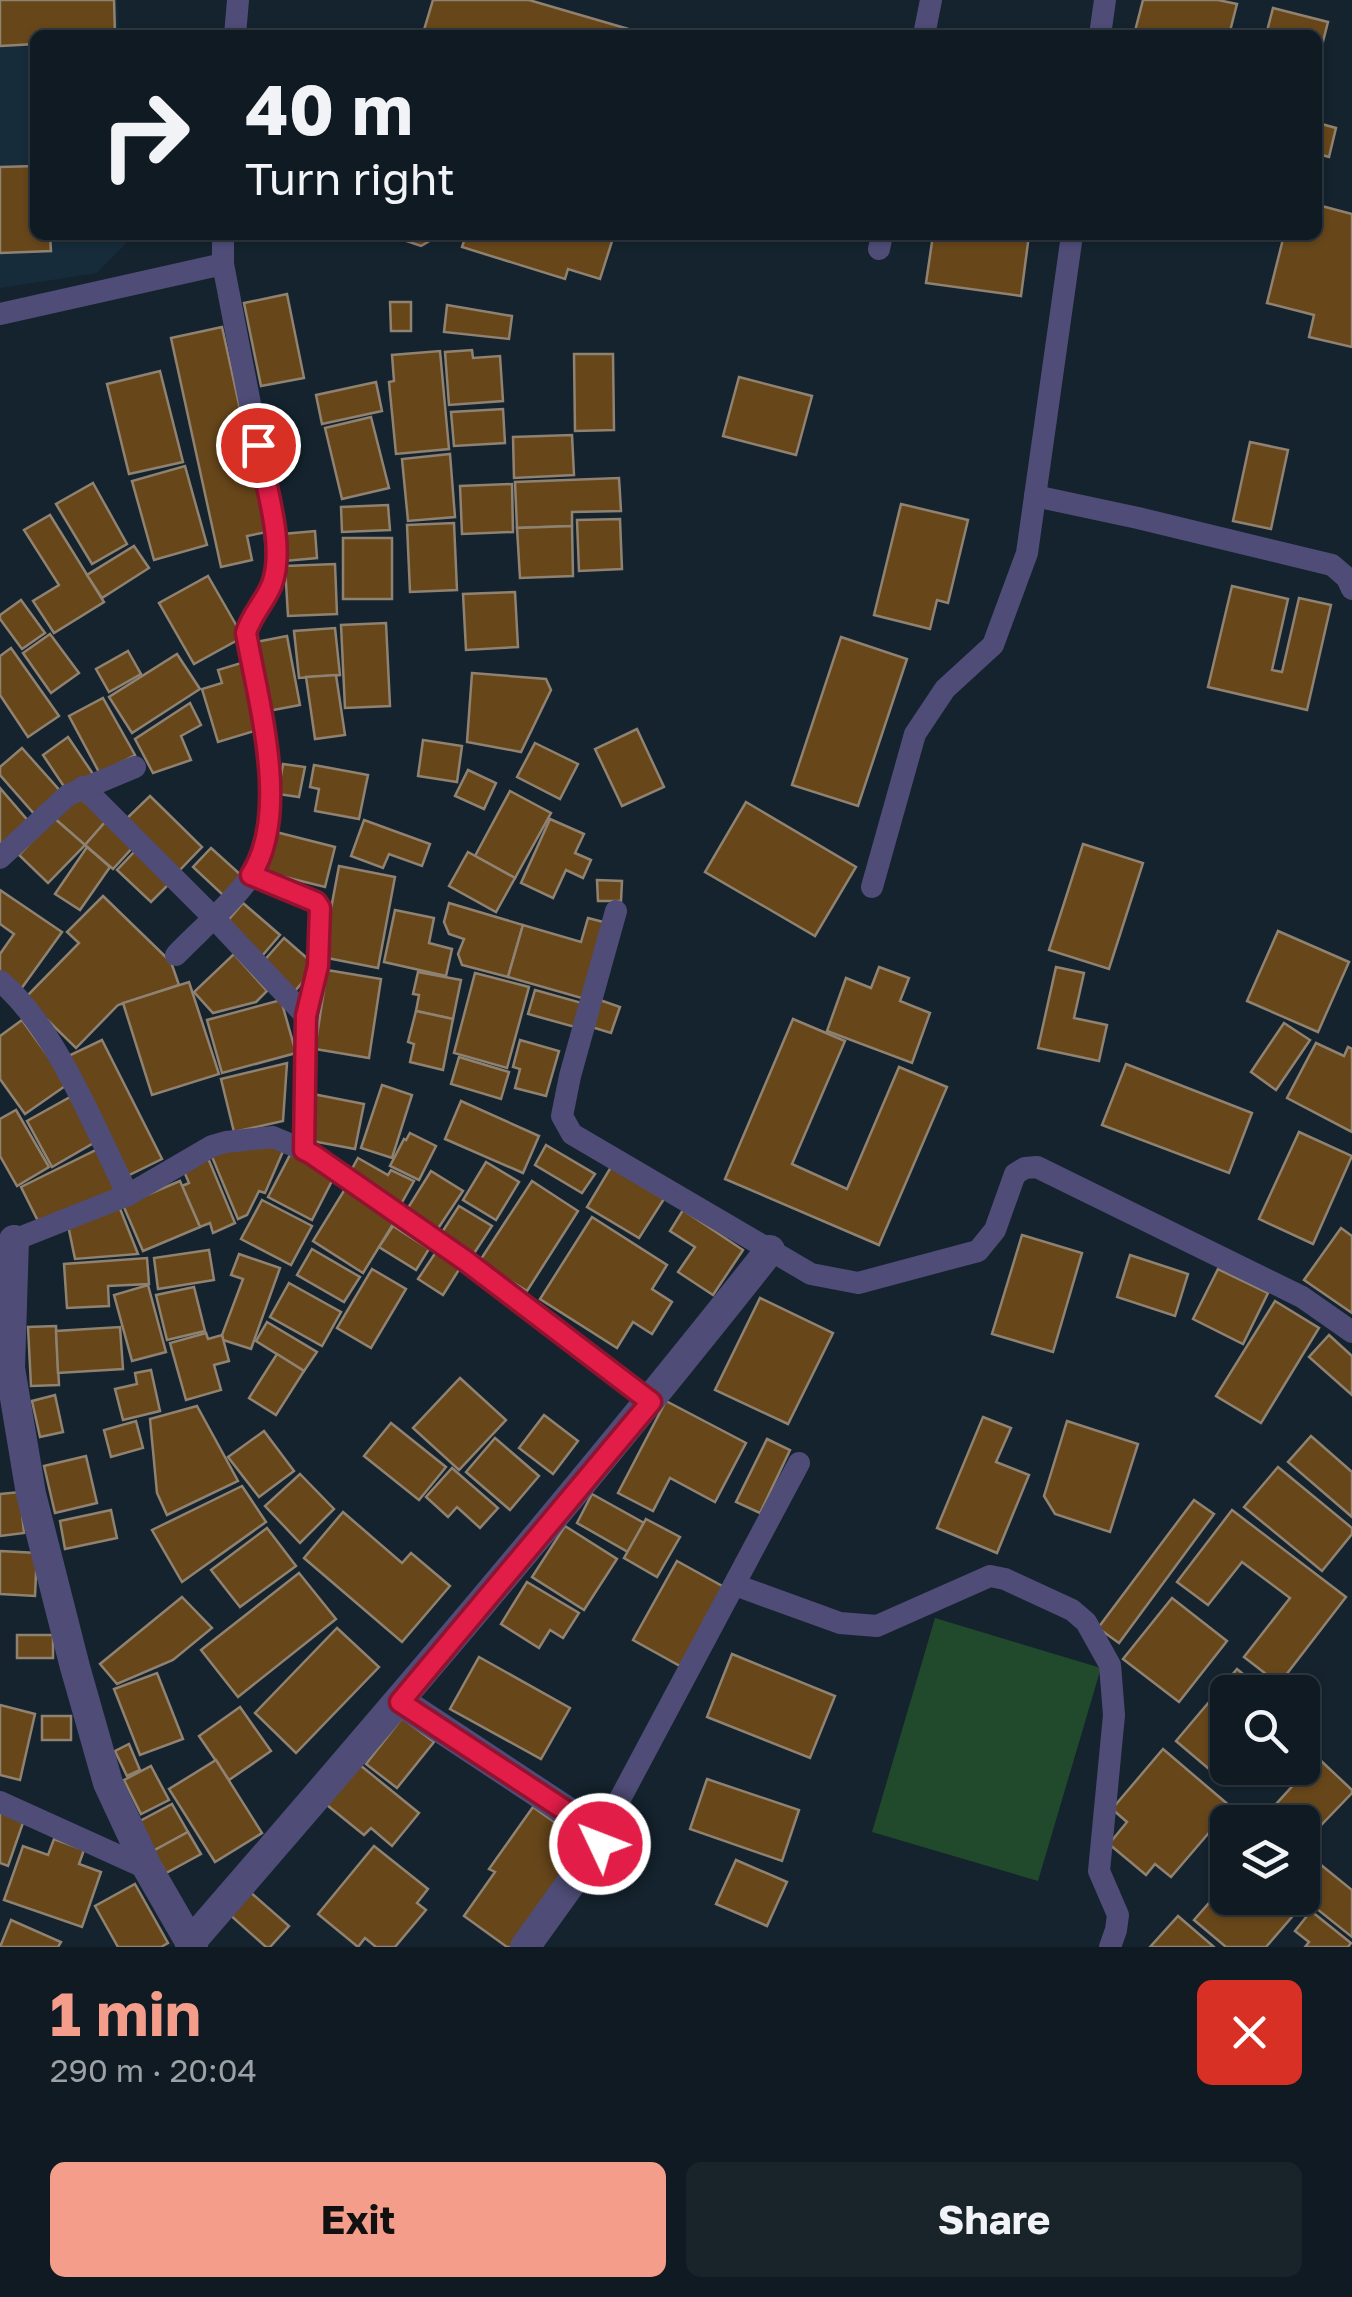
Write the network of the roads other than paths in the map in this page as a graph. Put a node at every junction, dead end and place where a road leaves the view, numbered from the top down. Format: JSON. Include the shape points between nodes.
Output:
{"nodes":[{"id":1,"x":238,"y":0,"type":"edge"},
{"id":2,"x":931,"y":0,"type":"edge"},
{"id":3,"x":1105,"y":0,"type":"edge"},
{"id":4,"x":236,"y":30,"type":"edge"},
{"id":5,"x":925,"y":30,"type":"edge"},
{"id":6,"x":1101,"y":30,"type":"edge"},
{"id":7,"x":223,"y":240,"type":"edge"},
{"id":8,"x":1071,"y":240,"type":"edge"},
{"id":9,"x":223,"y":264,"type":"junction"},
{"id":10,"x":0,"y":314,"type":"edge"},
{"id":11,"x":1035,"y":496,"type":"junction"},
{"id":12,"x":1352,"y":589,"type":"edge"},
{"id":13,"x":135,"y":767,"type":"dead end"},
{"id":14,"x":83,"y":787,"type":"junction"},
{"id":15,"x":0,"y":858,"type":"edge"},
{"id":16,"x":251,"y":875,"type":"junction"},
{"id":17,"x":872,"y":887,"type":"dead end"},
{"id":18,"x":616,"y":911,"type":"dead end"},
{"id":19,"x":213,"y":917,"type":"junction"},
{"id":20,"x":176,"y":955,"type":"dead end"},
{"id":21,"x":0,"y":981,"type":"edge"},
{"id":22,"x":306,"y":1016,"type":"junction"},
{"id":23,"x":304,"y":1150,"type":"junction"},
{"id":24,"x":128,"y":1194,"type":"junction"},
{"id":25,"x":14,"y":1240,"type":"joint"},
{"id":26,"x":770,"y":1250,"type":"junction"},
{"id":27,"x":1352,"y":1332,"type":"edge"},
{"id":28,"x":651,"y":1402,"type":"junction"},
{"id":29,"x":799,"y":1463,"type":"dead end"},
{"id":30,"x":735,"y":1585,"type":"junction"},
{"id":31,"x":400,"y":1702,"type":"junction"},
{"id":32,"x":0,"y":1802,"type":"edge"},
{"id":33,"x":598,"y":1834,"type":"junction"},
{"id":34,"x":148,"y":1868,"type":"junction"},
{"id":35,"x":191,"y":1945,"type":"edge"},
{"id":36,"x":525,"y":1947,"type":"edge"},
{"id":37,"x":1110,"y":1947,"type":"edge"}],
"edges":[{"from":1,"to":4,"type":"lane"},
{"from":2,"to":5,"type":"lane"},
{"from":3,"to":6,"type":"lane"},
{"from":7,"to":9,"type":"lane"},
{"from":8,"to":11,"type":"lane"},
{"from":9,"to":10,"type":"lane"},
{"from":9,"to":16,"type":"lane","via":[[276,559],[273,582],[246,633],[270,778],[262,854]]},
{"from":11,"to":12,"type":"lane","via":[[1332,565]]},
{"from":11,"to":17,"type":"lane","via":[[1027,552],[993,645],[945,689],[915,734]]},
{"from":13,"to":14,"type":"lane"},
{"from":14,"to":15,"type":"lane"},
{"from":14,"to":19,"type":"lane"},
{"from":16,"to":19,"type":"lane"},
{"from":16,"to":22,"type":"lane","via":[[320,908],[318,966]]},
{"from":18,"to":26,"type":"lane","via":[[562,1116],[572,1134]]},
{"from":19,"to":20,"type":"lane"},
{"from":19,"to":22,"type":"lane"},
{"from":21,"to":24,"type":"lane","via":[[54,1049]]},
{"from":22,"to":23,"type":"lane"},
{"from":23,"to":24,"type":"lane","via":[[274,1137],[226,1142]]},
{"from":23,"to":28,"type":"lane","via":[[466,1261]]},
{"from":24,"to":25,"type":"lane"},
{"from":25,"to":34,"type":"street","via":[[10,1368],[30,1494],[108,1783]]},
{"from":26,"to":27,"type":"lane","via":[[811,1274],[858,1282],[978,1252],[995,1230],[1015,1174],[1037,1167],[1302,1297]]},
{"from":26,"to":28,"type":"street"},
{"from":28,"to":31,"type":"street"},
{"from":29,"to":30,"type":"lane"},
{"from":30,"to":33,"type":"lane"},
{"from":30,"to":37,"type":"lane","via":[[840,1623],[877,1626],[990,1576],[1086,1622],[1112,1676],[1099,1871],[1118,1915]]},
{"from":31,"to":33,"type":"street"},
{"from":31,"to":35,"type":"street"},
{"from":32,"to":34,"type":"lane"},
{"from":33,"to":36,"type":"street","via":[[600,1844]]},
{"from":34,"to":35,"type":"street"}]}
